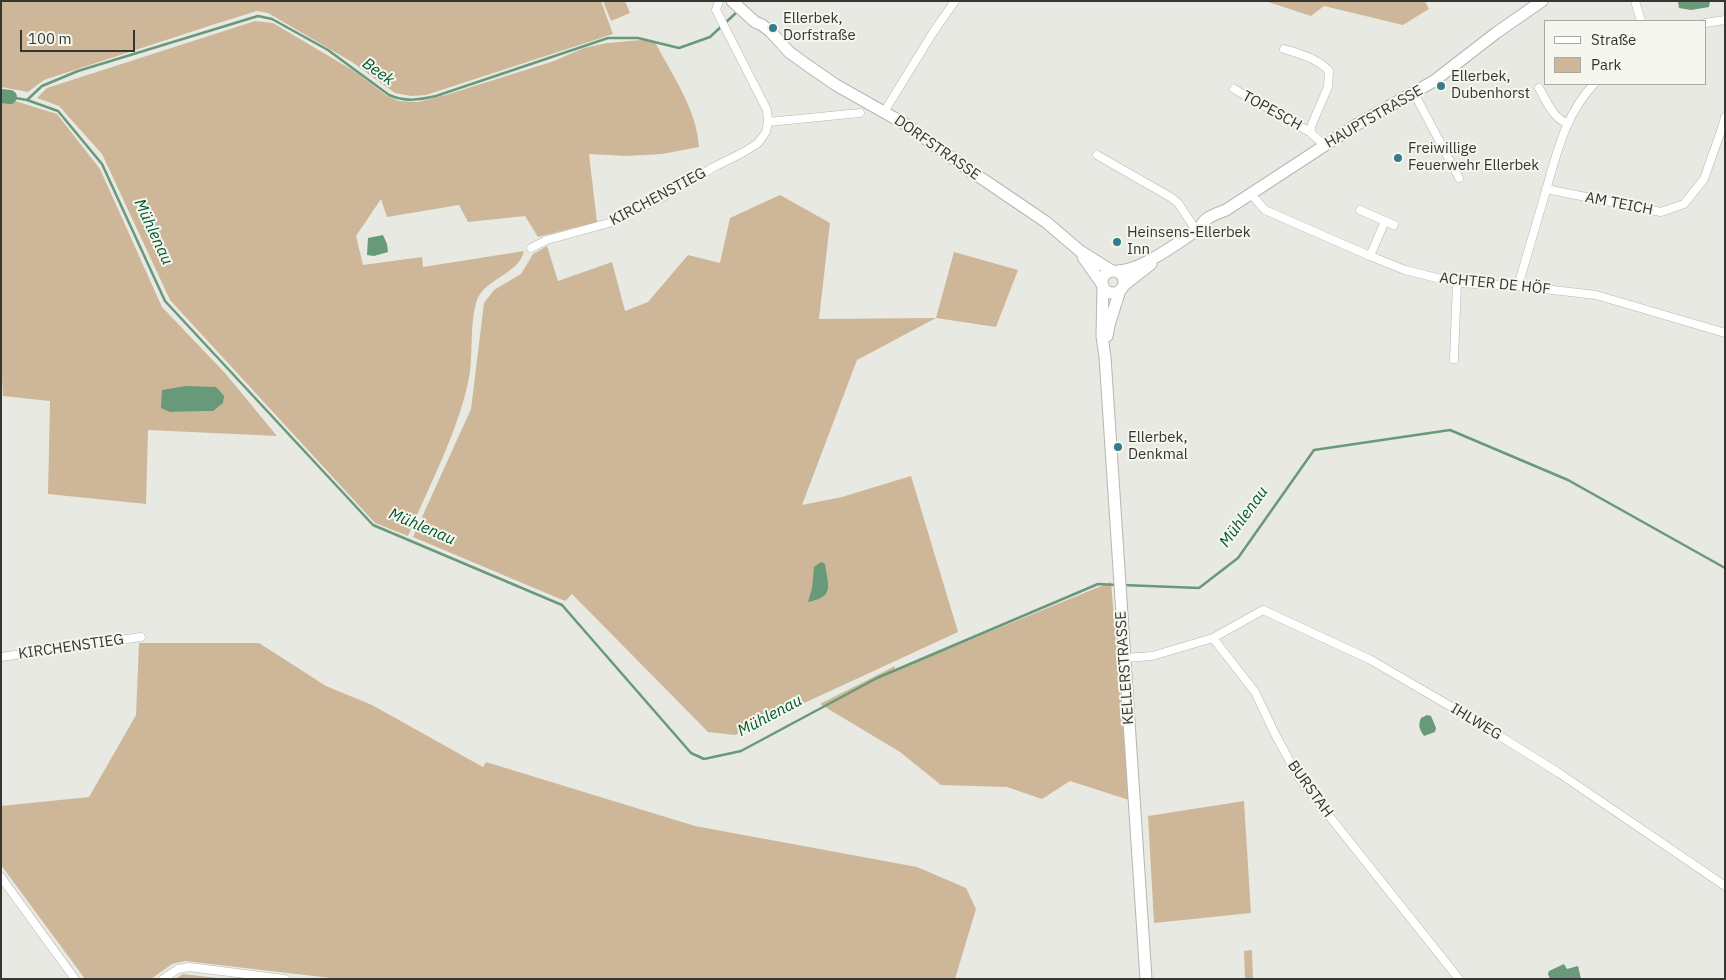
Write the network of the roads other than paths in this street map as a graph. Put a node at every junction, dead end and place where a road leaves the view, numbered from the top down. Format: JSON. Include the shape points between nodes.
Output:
{"nodes":[{"id":1,"x":719,"y":1,"type":"edge"},
{"id":2,"x":955,"y":1,"type":"edge"},
{"id":3,"x":1542,"y":1,"type":"edge"},
{"id":4,"x":1635,"y":1,"type":"edge"},
{"id":5,"x":734,"y":3,"type":"edge"},
{"id":6,"x":1641,"y":20,"type":"edge"},
{"id":7,"x":1725,"y":20,"type":"edge"},
{"id":8,"x":1706,"y":23,"type":"edge"},
{"id":9,"x":1284,"y":49,"type":"dead end"},
{"id":10,"x":1593,"y":85,"type":"edge"},
{"id":11,"x":1539,"y":88,"type":"dead end"},
{"id":12,"x":1234,"y":89,"type":"dead end"},
{"id":13,"x":1414,"y":93,"type":"junction"},
{"id":14,"x":884,"y":112,"type":"junction"},
{"id":15,"x":860,"y":113,"type":"dead end"},
{"id":16,"x":1725,"y":117,"type":"edge"},
{"id":17,"x":768,"y":122,"type":"junction"},
{"id":18,"x":1568,"y":124,"type":"junction"},
{"id":19,"x":1310,"y":132,"type":"junction"},
{"id":20,"x":1324,"y":145,"type":"junction"},
{"id":21,"x":1097,"y":155,"type":"dead end"},
{"id":22,"x":1459,"y":178,"type":"dead end"},
{"id":23,"x":1546,"y":189,"type":"junction"},
{"id":24,"x":1251,"y":194,"type":"junction"},
{"id":25,"x":1360,"y":210,"type":"dead end"},
{"id":26,"x":1385,"y":221,"type":"junction"},
{"id":27,"x":1394,"y":225,"type":"dead end"},
{"id":28,"x":1198,"y":229,"type":"junction"},
{"id":29,"x":531,"y":248,"type":"dead end"},
{"id":30,"x":1169,"y":249,"type":"junction"},
{"id":31,"x":1080,"y":251,"type":"junction"},
{"id":32,"x":1370,"y":256,"type":"junction"},
{"id":33,"x":1114,"y":271,"type":"junction"},
{"id":34,"x":1457,"y":283,"type":"junction"},
{"id":35,"x":1102,"y":285,"type":"junction"},
{"id":36,"x":1518,"y":286,"type":"junction"},
{"id":37,"x":1122,"y":288,"type":"junction"},
{"id":38,"x":1725,"y":333,"type":"edge"},
{"id":39,"x":1105,"y":357,"type":"junction"},
{"id":40,"x":1454,"y":359,"type":"dead end"},
{"id":41,"x":141,"y":637,"type":"dead end"},
{"id":42,"x":1212,"y":638,"type":"junction"},
{"id":43,"x":1,"y":657,"type":"edge"},
{"id":44,"x":1125,"y":658,"type":"junction"},
{"id":45,"x":1,"y":877,"type":"edge"},
{"id":46,"x":1725,"y":886,"type":"edge"},
{"id":47,"x":75,"y":979,"type":"edge"},
{"id":48,"x":162,"y":979,"type":"edge"},
{"id":49,"x":285,"y":979,"type":"edge"},
{"id":50,"x":1146,"y":979,"type":"edge"},
{"id":51,"x":1459,"y":979,"type":"edge"}],
"edges":[{"from":1,"to":17,"type":"street","via":[[716,10],[767,110]]},
{"from":2,"to":14,"type":"street"},
{"from":3,"to":13,"type":"main road","name":"HAUPTSTRASSE"},
{"from":4,"to":6,"type":"street"},
{"from":5,"to":14,"type":"main road","name":"DORFSTRASSE","via":[[771,32],[789,52],[836,85]]},
{"from":7,"to":8,"type":"street"},
{"from":9,"to":19,"type":"street","name":"TOPESCH","via":[[1311,58],[1329,71],[1328,87]]},
{"from":10,"to":18,"type":"street"},
{"from":11,"to":18,"type":"street","via":[[1551,111]]},
{"from":12,"to":19,"type":"street","name":"TOPESCH"},
{"from":13,"to":20,"type":"main road","name":"HAUPTSTRASSE"},
{"from":13,"to":22,"type":"street"},
{"from":14,"to":31,"type":"main road","name":"DORFSTRASSE","via":[[1046,222]]},
{"from":15,"to":17,"type":"street"},
{"from":16,"to":23,"type":"street","name":"AM TEICH","via":[[1704,179],[1684,204],[1661,212]]},
{"from":17,"to":29,"type":"street","name":"KIRCHENSTIEG","via":[[758,143],[664,196],[609,223],[547,240]]},
{"from":18,"to":23,"type":"street"},
{"from":19,"to":20,"type":"street","name":"TOPESCH"},
{"from":20,"to":24,"type":"main road","name":"HAUPTSTRASSE"},
{"from":21,"to":28,"type":"street","via":[[1172,198]]},
{"from":23,"to":36,"type":"street"},
{"from":24,"to":28,"type":"main road","name":"HAUPTSTRASSE","via":[[1226,210],[1220,219]]},
{"from":24,"to":32,"type":"street","name":"ACHTER DE HÖF","via":[[1265,210]]},
{"from":25,"to":26,"type":"street"},
{"from":26,"to":27,"type":"street"},
{"from":26,"to":32,"type":"street"},
{"from":28,"to":30,"type":"main road","name":"HAUPTSTRASSE"},
{"from":30,"to":33,"type":"main road","name":"HAUPTSTRASSE","via":[[1131,269]]},
{"from":30,"to":37,"type":"main road","name":"HAUPTSTRASSE"},
{"from":31,"to":33,"type":"main road","name":"DORFSTRASSE"},
{"from":31,"to":35,"type":"main road","name":"DORFSTRASSE"},
{"from":32,"to":34,"type":"street","name":"ACHTER DE HÖF","via":[[1405,270]]},
{"from":33,"to":35,"type":"main road","via":[[1105,274]]},
{"from":33,"to":37,"type":"main road","via":[[1124,279]]},
{"from":34,"to":36,"type":"street","name":"ACHTER DE HÖF"},
{"from":34,"to":40,"type":"street"},
{"from":35,"to":37,"type":"main road","via":[[1111,293]]},
{"from":35,"to":39,"type":"main road","name":"KELLERSTRASSE"},
{"from":36,"to":38,"type":"street","name":"ACHTER DE HÖF","via":[[1596,295]]},
{"from":37,"to":39,"type":"main road","name":"KELLERSTRASSE","via":[[1109,324]]},
{"from":39,"to":44,"type":"main road","name":"KELLERSTRASSE"},
{"from":41,"to":43,"type":"street","name":"KIRCHENSTIEG"},
{"from":42,"to":44,"type":"street","via":[[1152,656]]},
{"from":42,"to":46,"type":"street","name":"IHLWEG","via":[[1263,610],[1371,660],[1560,773]]},
{"from":42,"to":51,"type":"street","name":"BURSTAH","via":[[1255,692],[1299,778]]},
{"from":44,"to":50,"type":"main road","name":"KELLERSTRASSE"},
{"from":45,"to":47,"type":"street"},
{"from":48,"to":49,"type":"street","via":[[178,969],[190,967]]}]}
